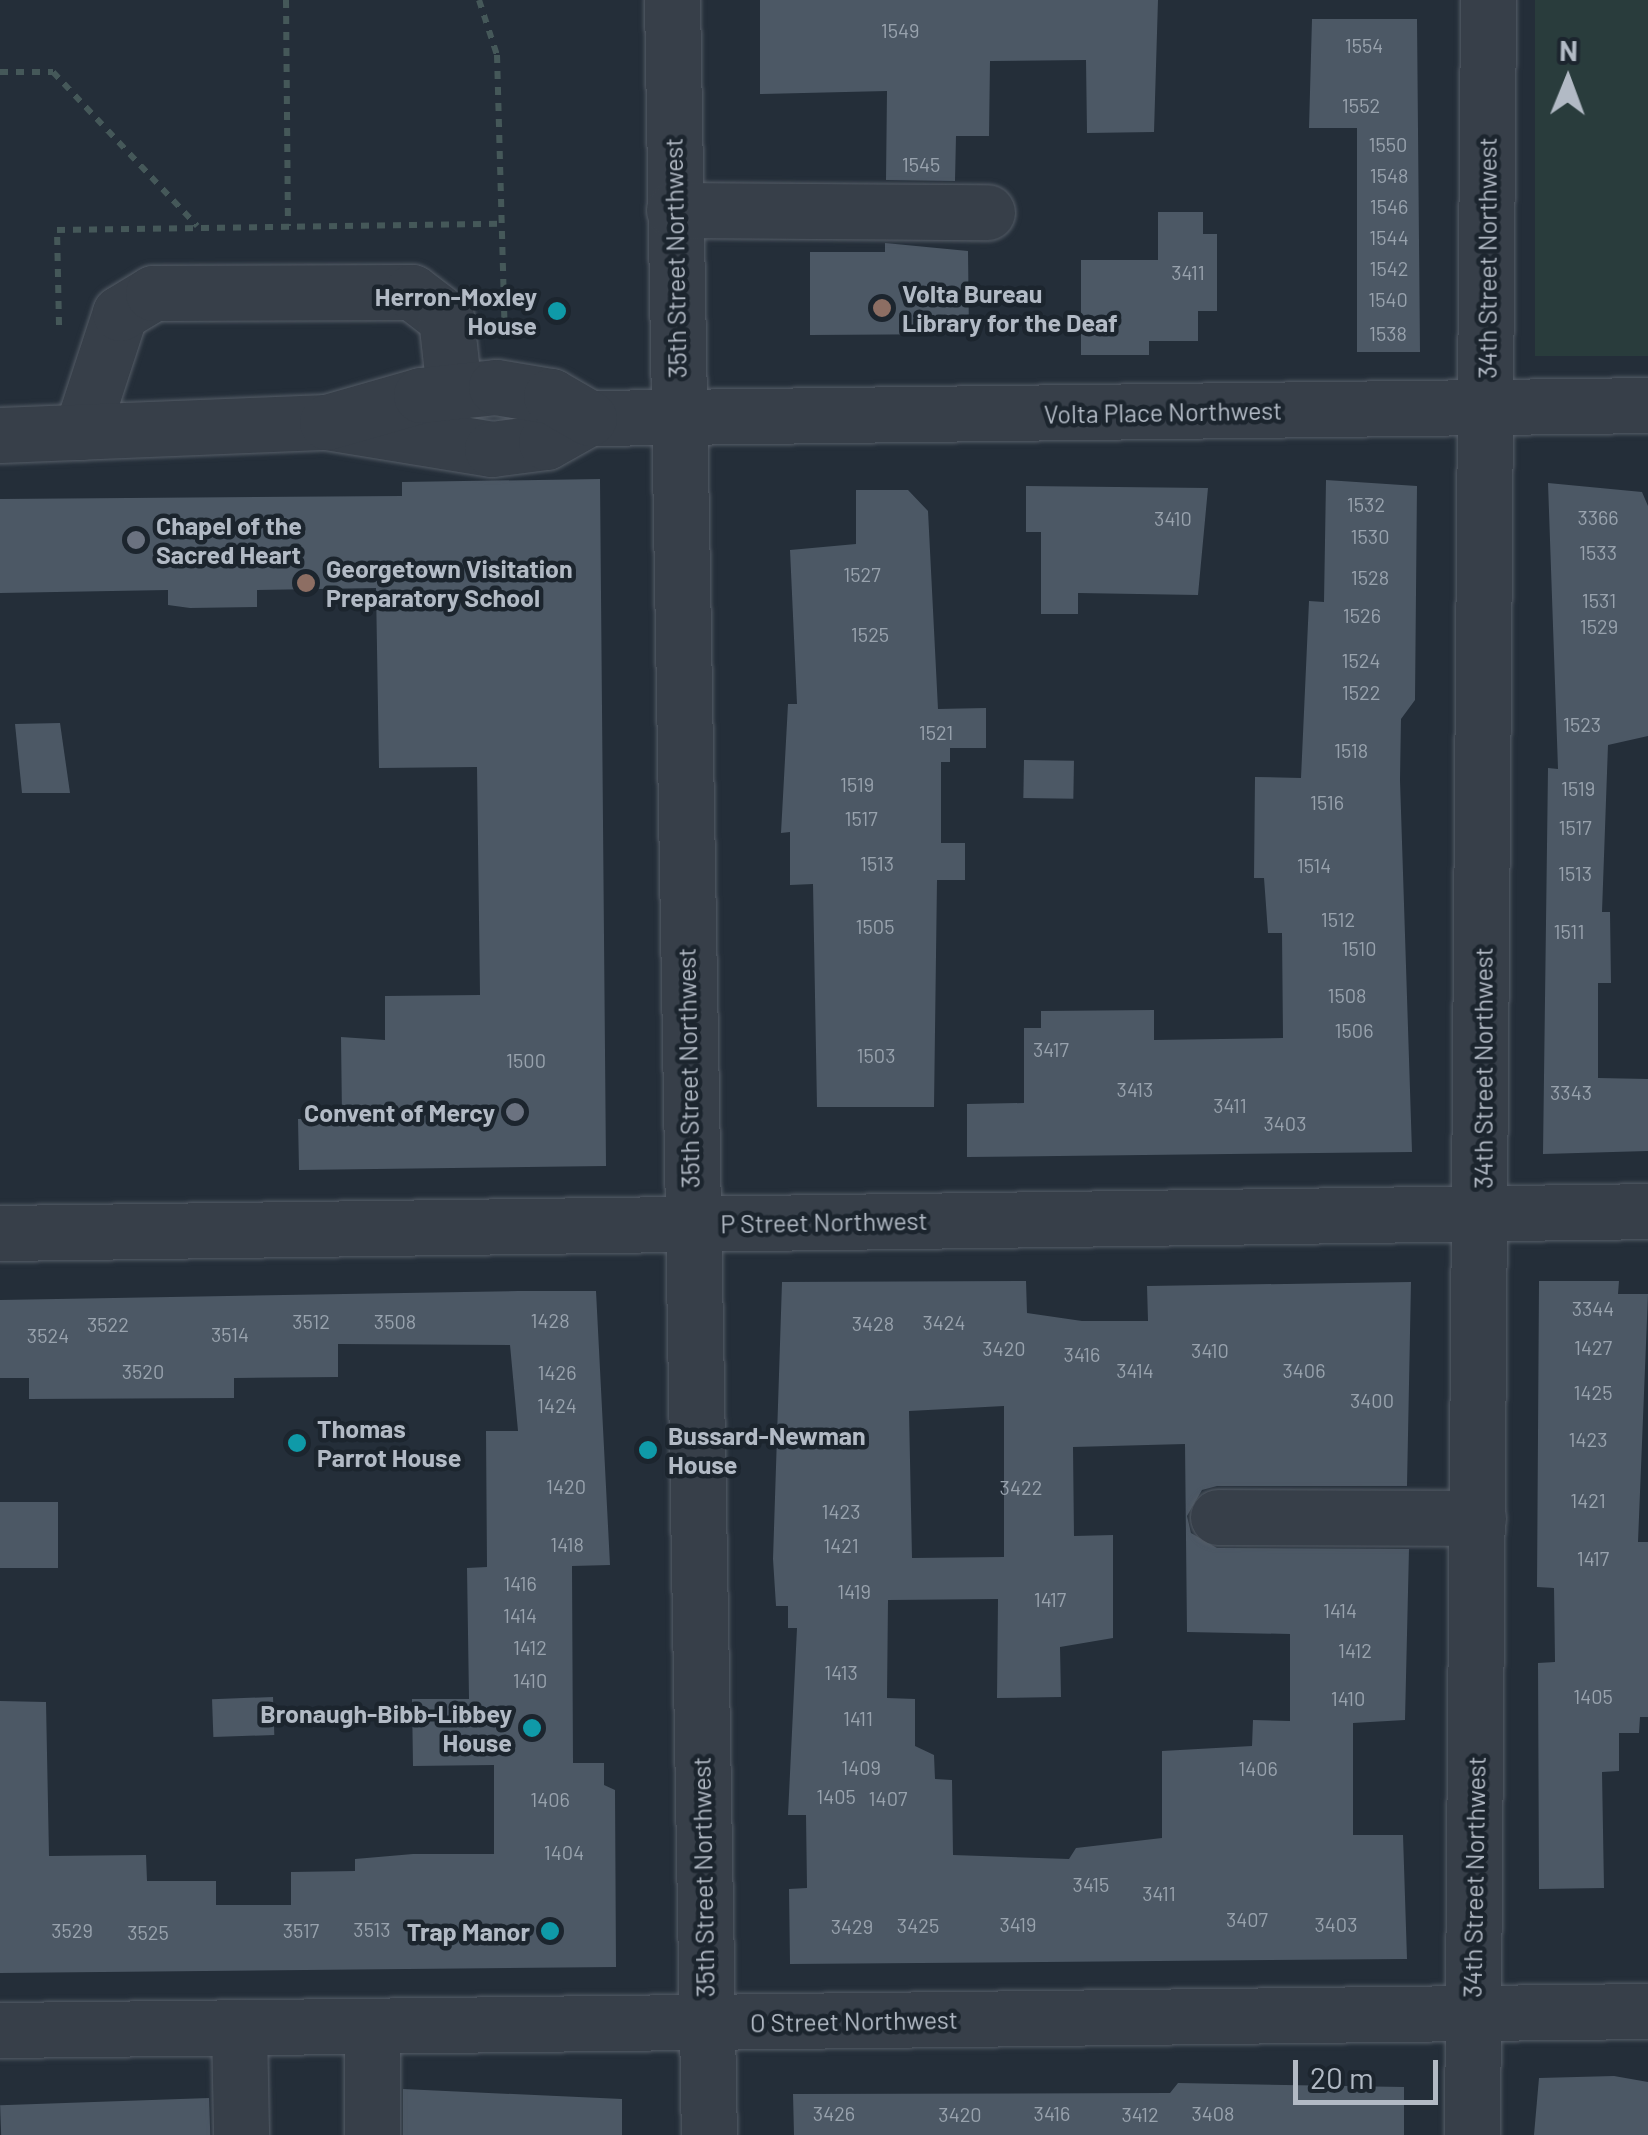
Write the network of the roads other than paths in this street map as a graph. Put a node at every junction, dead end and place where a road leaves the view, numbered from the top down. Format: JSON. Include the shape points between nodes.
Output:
{"nodes":[{"id":1,"x":672,"y":0,"type":"edge"},
{"id":2,"x":1488,"y":0,"type":"edge"},
{"id":3,"x":674,"y":210,"type":"junction"},
{"id":4,"x":986,"y":212,"type":"dead end"},
{"id":5,"x":454,"y":390,"type":"junction"},
{"id":6,"x":1648,"y":406,"type":"edge"},
{"id":7,"x":1486,"y":408,"type":"junction"},
{"id":8,"x":678,"y":417,"type":"junction"},
{"id":9,"x":589,"y":418,"type":"junction"},
{"id":10,"x":327,"y":422,"type":"junction"},
{"id":11,"x":81,"y":432,"type":"junction"},
{"id":12,"x":0,"y":435,"type":"edge"},
{"id":13,"x":1648,"y":1211,"type":"edge"},
{"id":14,"x":1482,"y":1214,"type":"junction"},
{"id":15,"x":690,"y":1224,"type":"junction"},
{"id":16,"x":0,"y":1232,"type":"edge"},
{"id":17,"x":1218,"y":1517,"type":"dead end"},
{"id":18,"x":1478,"y":1518,"type":"junction"},
{"id":19,"x":1648,"y":2011,"type":"edge"},
{"id":20,"x":1472,"y":2013,"type":"junction"},
{"id":21,"x":707,"y":2022,"type":"junction"},
{"id":22,"x":372,"y":2026,"type":"junction"},
{"id":23,"x":239,"y":2027,"type":"junction"},
{"id":24,"x":0,"y":2030,"type":"edge"},
{"id":25,"x":241,"y":2135,"type":"edge"},
{"id":26,"x":372,"y":2135,"type":"edge"},
{"id":27,"x":709,"y":2135,"type":"edge"},
{"id":28,"x":1472,"y":2135,"type":"edge"}],
"edges":[{"from":1,"to":3,"type":"street","name":"35th Street Northwest"},
{"from":2,"to":7,"type":"street","name":"34th Street Northwest"},
{"from":3,"to":4,"type":"street"},
{"from":3,"to":8,"type":"street","name":"35th Street Northwest"},
{"from":5,"to":9,"type":"street","via":[[551,396]]},
{"from":5,"to":10,"type":"street"},
{"from":5,"to":11,"type":"street","via":[[446,318],[412,292],[153,293],[120,312]]},
{"from":6,"to":7,"type":"street","name":"Volta Place Northwest"},
{"from":7,"to":8,"type":"street","name":"Volta Place Northwest"},
{"from":7,"to":14,"type":"street","name":"34th Street Northwest"},
{"from":8,"to":9,"type":"street","name":"Volta Place Northwest"},
{"from":8,"to":15,"type":"street","name":"35th Street Northwest"},
{"from":9,"to":10,"type":"street","via":[[546,442],[492,449]]},
{"from":10,"to":11,"type":"street"},
{"from":11,"to":12,"type":"street"},
{"from":13,"to":14,"type":"street","name":"P Street Northwest"},
{"from":14,"to":15,"type":"street","name":"P Street Northwest"},
{"from":14,"to":18,"type":"street","name":"34th Street Northwest"},
{"from":15,"to":16,"type":"street","name":"P Street Northwest"},
{"from":15,"to":21,"type":"street","name":"35th Street Northwest"},
{"from":17,"to":18,"type":"street"},
{"from":18,"to":20,"type":"street","name":"34th Street Northwest"},
{"from":19,"to":20,"type":"street","name":"O Street Northwest"},
{"from":20,"to":21,"type":"street","name":"O Street Northwest"},
{"from":20,"to":28,"type":"street","name":"34th Street Northwest"},
{"from":21,"to":22,"type":"street","name":"O Street Northwest"},
{"from":21,"to":27,"type":"street","name":"35th Street Northwest"},
{"from":22,"to":23,"type":"street","name":"O Street Northwest"},
{"from":22,"to":26,"type":"street"},
{"from":23,"to":24,"type":"street","name":"O Street Northwest"},
{"from":23,"to":25,"type":"street"}]}
